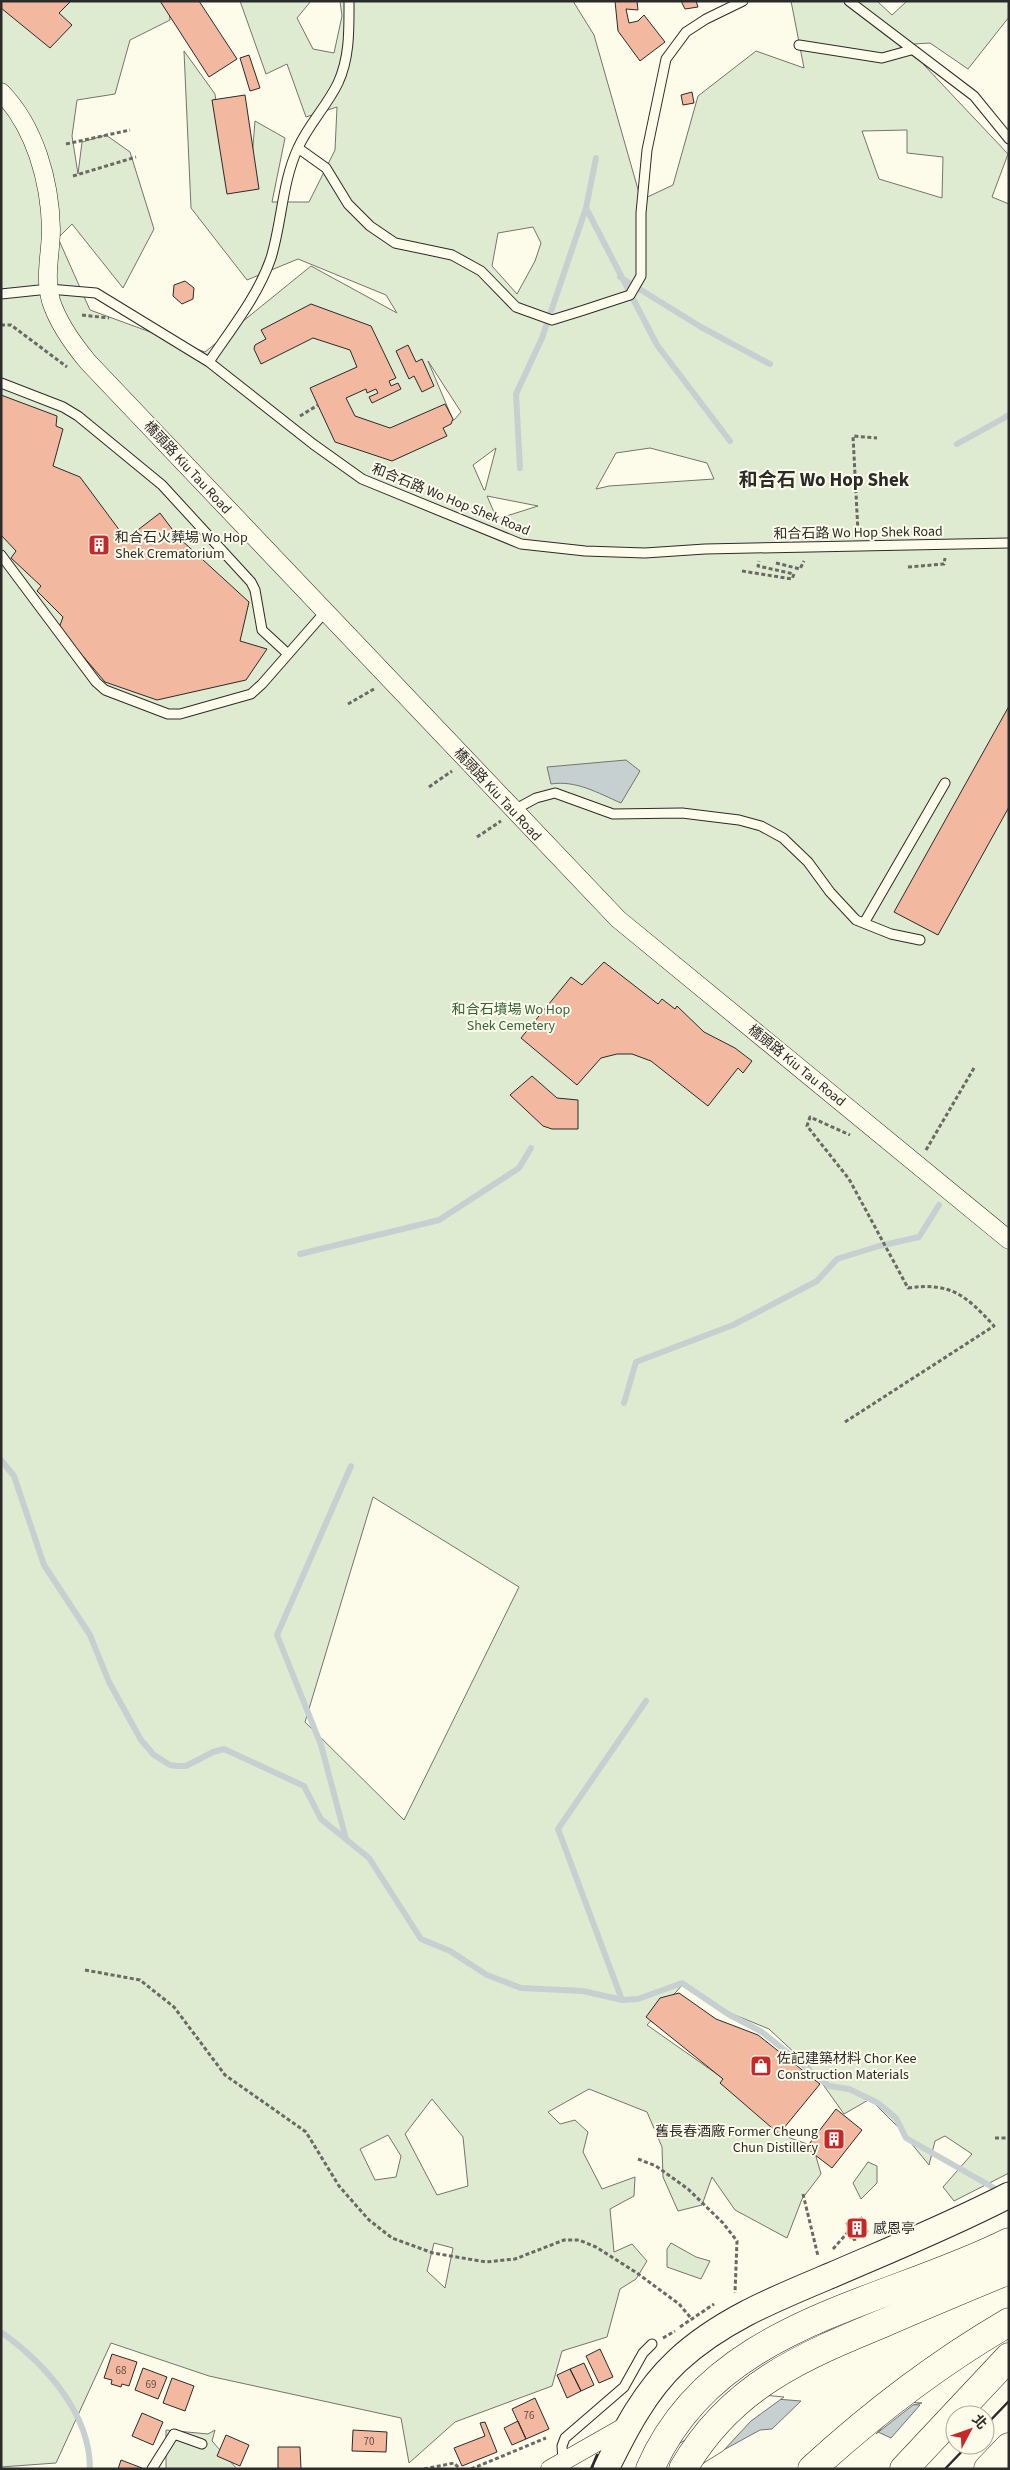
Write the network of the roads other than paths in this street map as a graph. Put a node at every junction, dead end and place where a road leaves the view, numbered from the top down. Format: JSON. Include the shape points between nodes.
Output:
{"nodes":[{"id":1,"x":349,"y":1,"type":"edge"},
{"id":2,"x":744,"y":1,"type":"edge"},
{"id":3,"x":849,"y":1,"type":"edge"},
{"id":4,"x":800,"y":45,"type":"dead end"},
{"id":5,"x":911,"y":50,"type":"junction"},
{"id":6,"x":1,"y":92,"type":"edge"},
{"id":7,"x":1009,"y":139,"type":"edge"},
{"id":8,"x":298,"y":148,"type":"junction"},
{"id":9,"x":49,"y":289,"type":"junction"},
{"id":10,"x":1,"y":294,"type":"edge"},
{"id":11,"x":209,"y":362,"type":"junction"},
{"id":12,"x":1,"y":383,"type":"edge"},
{"id":13,"x":1009,"y":543,"type":"edge"},
{"id":14,"x":1,"y":555,"type":"edge"},
{"id":15,"x":325,"y":612,"type":"junction"},
{"id":16,"x":288,"y":654,"type":"junction"},
{"id":17,"x":945,"y":783,"type":"dead end"},
{"id":18,"x":509,"y":815,"type":"junction"},
{"id":19,"x":864,"y":923,"type":"junction"},
{"id":20,"x":920,"y":940,"type":"dead end"},
{"id":21,"x":1009,"y":1240,"type":"edge"},
{"id":22,"x":1009,"y":2195,"type":"edge"},
{"id":23,"x":1009,"y":2242,"type":"edge"},
{"id":24,"x":1009,"y":2270,"type":"edge"},
{"id":25,"x":1009,"y":2322,"type":"edge"},
{"id":26,"x":652,"y":2344,"type":"dead end"},
{"id":27,"x":1009,"y":2357,"type":"edge"},
{"id":28,"x":623,"y":2435,"type":"junction"},
{"id":29,"x":202,"y":2444,"type":"dead end"},
{"id":30,"x":1009,"y":2447,"type":"edge"},
{"id":31,"x":556,"y":2465,"type":"edge"},
{"id":32,"x":152,"y":2469,"type":"edge"},
{"id":33,"x":606,"y":2469,"type":"edge"},
{"id":34,"x":650,"y":2469,"type":"edge"},
{"id":35,"x":683,"y":2469,"type":"edge"},
{"id":36,"x":812,"y":2469,"type":"edge"},
{"id":37,"x":904,"y":2469,"type":"edge"},
{"id":38,"x":988,"y":2469,"type":"edge"}],
"edges":[{"from":1,"to":8,"type":"lane","via":[[347,53],[338,83]]},
{"from":2,"to":8,"type":"lane","via":[[706,18],[686,32],[666,59],[647,150],[641,213],[642,276],[630,295],[552,320],[516,307],[481,271],[452,255],[395,243],[370,226],[348,204],[326,168]]},
{"from":3,"to":5,"type":"lane"},
{"from":4,"to":5,"type":"lane","via":[[882,58]]},
{"from":5,"to":7,"type":"lane","via":[[974,96]]},
{"from":6,"to":9,"type":"street","name":"橋頭路 Kiu Tau Road","via":[[24,121],[40,164],[51,229]]},
{"from":8,"to":11,"type":"lane","via":[[286,185],[280,226],[270,260],[256,292]]},
{"from":9,"to":10,"type":"lane","name":"和合石路 Wo Hop Shek Road"},
{"from":9,"to":11,"type":"lane","name":"和合石路 Wo Hop Shek Road","via":[[96,293]]},
{"from":9,"to":15,"type":"street","name":"橋頭路 Kiu Tau Road","via":[[60,321],[88,362]]},
{"from":11,"to":13,"type":"lane","name":"和合石路 Wo Hop Shek Road","via":[[362,479],[521,544],[645,553]]},
{"from":12,"to":16,"type":"lane","via":[[78,416],[162,485],[251,582],[256,590],[262,630]]},
{"from":14,"to":16,"type":"lane","via":[[96,682],[105,690],[168,714],[180,714],[251,694]]},
{"from":15,"to":16,"type":"lane"},
{"from":15,"to":18,"type":"street","name":"橋頭路 Kiu Tau Road"},
{"from":17,"to":19,"type":"lane"},
{"from":18,"to":19,"type":"lane","via":[[536,798],[555,793],[613,814],[682,813],[761,826],[789,844],[808,862],[849,913]]},
{"from":18,"to":21,"type":"street","name":"橋頭路 Kiu Tau Road","via":[[618,919]]},
{"from":19,"to":20,"type":"lane","via":[[890,934]]},
{"from":22,"to":28,"type":"main road","via":[[733,2320],[702,2340],[676,2363],[645,2399]]},
{"from":23,"to":34,"type":"highway","via":[[816,2320],[738,2363],[684,2413]]},
{"from":24,"to":35,"type":"highway","via":[[849,2337],[781,2370],[729,2408],[704,2436]]},
{"from":25,"to":36,"type":"highway","via":[[901,2393]]},
{"from":26,"to":31,"type":"lane","via":[[643,2353],[624,2387],[565,2438]]},
{"from":27,"to":37,"type":"highway"},
{"from":28,"to":31,"type":"street"},
{"from":28,"to":33,"type":"main road"},
{"from":29,"to":32,"type":"lane","via":[[174,2434]]},
{"from":30,"to":38,"type":"highway"}]}
